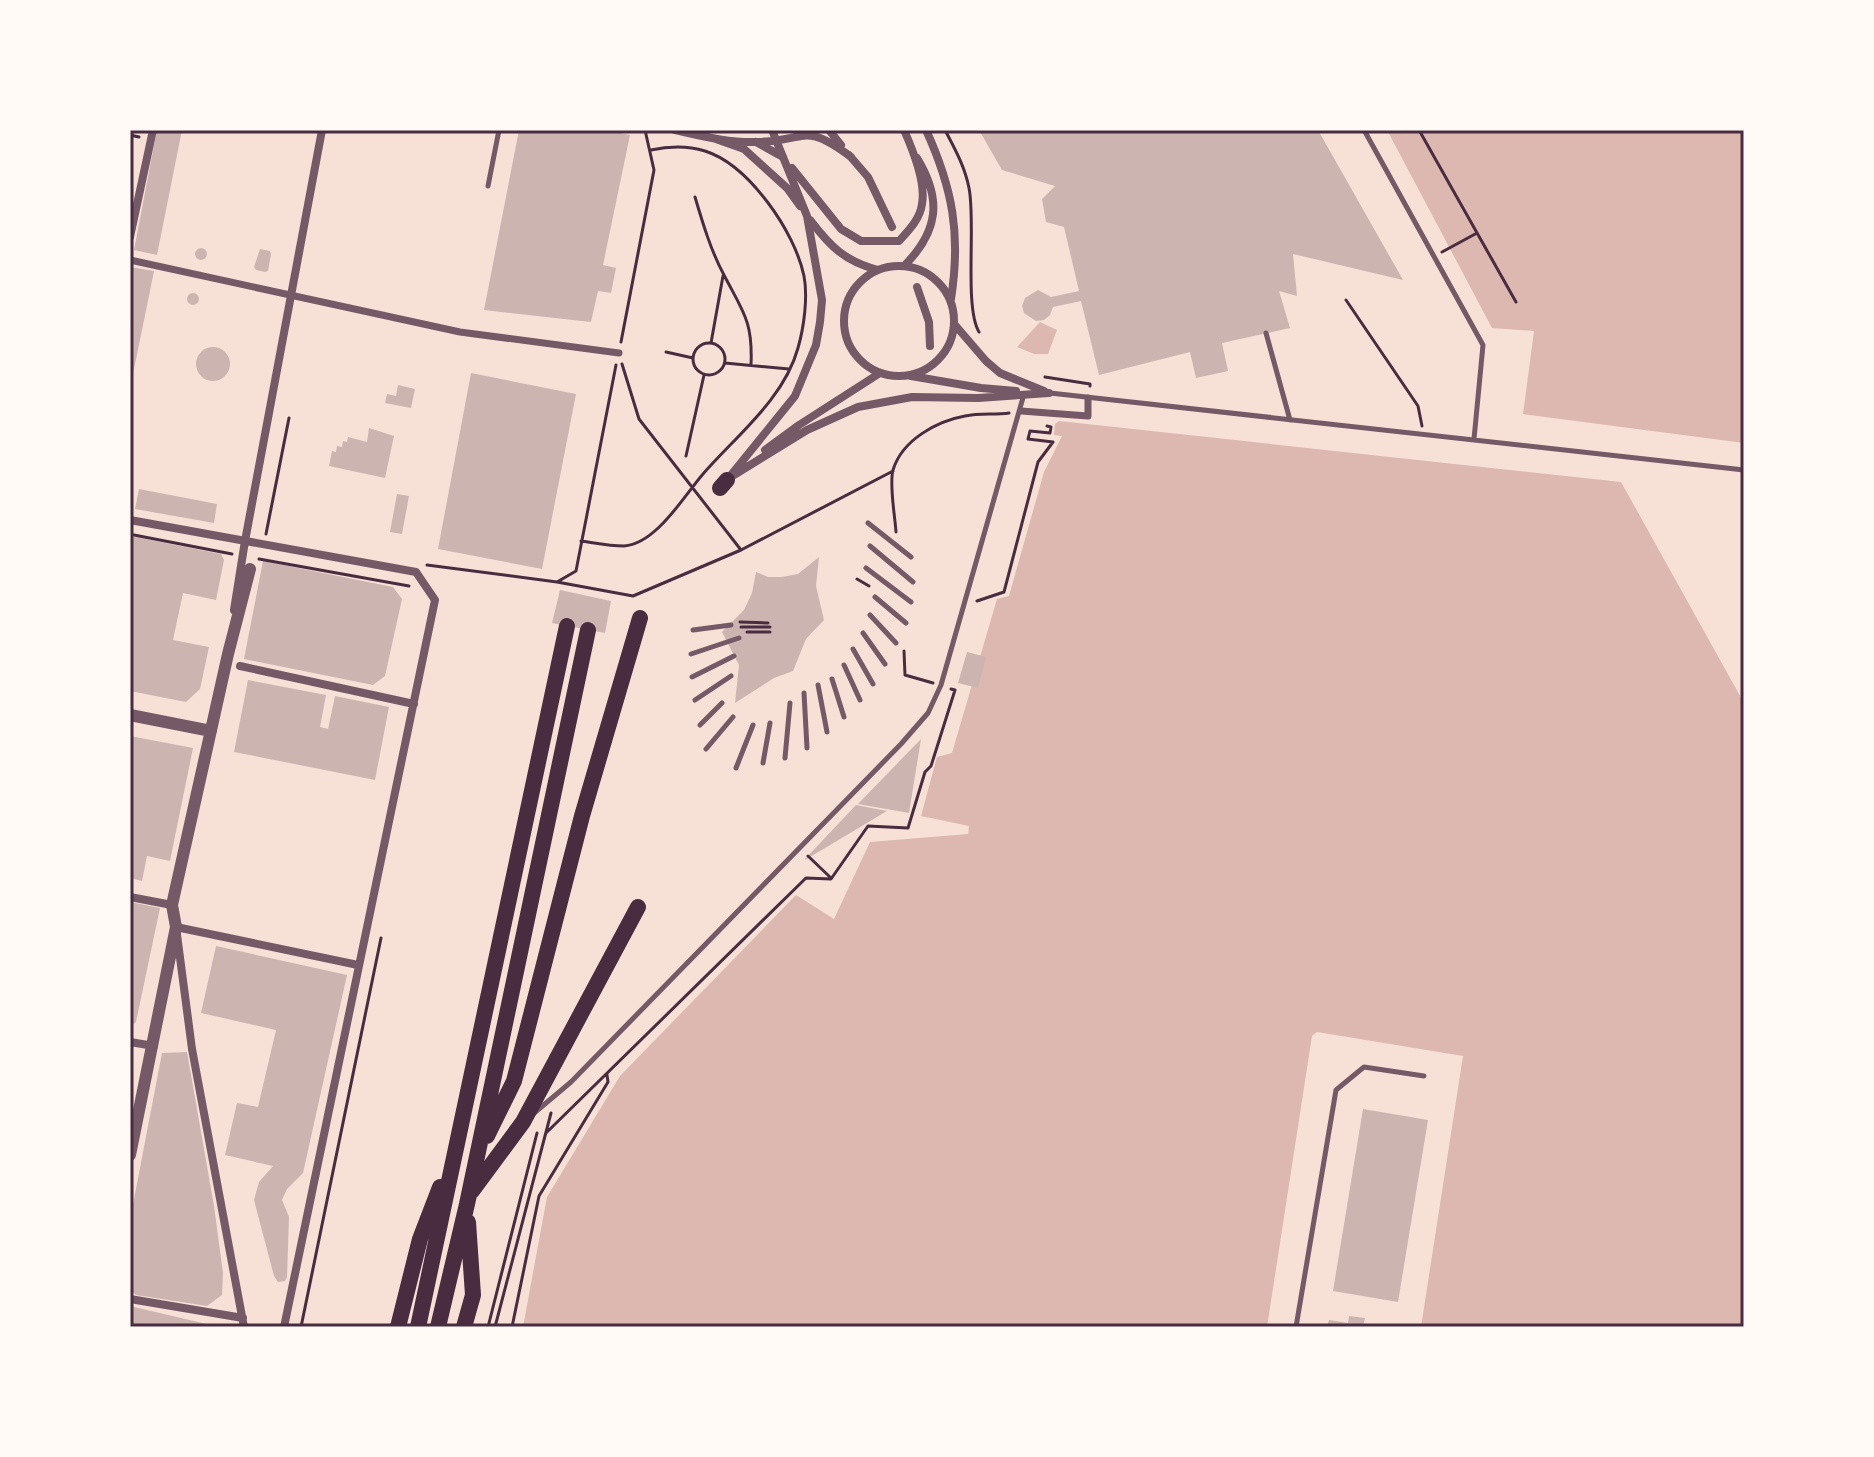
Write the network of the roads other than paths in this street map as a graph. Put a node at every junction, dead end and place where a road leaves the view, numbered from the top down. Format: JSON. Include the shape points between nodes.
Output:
{"nodes":[{"id":1,"x":153,"y":130,"type":"edge"},
{"id":2,"x":322,"y":130,"type":"edge"},
{"id":3,"x":499,"y":130,"type":"edge"},
{"id":4,"x":675,"y":130,"type":"edge"},
{"id":5,"x":772,"y":130,"type":"edge"},
{"id":6,"x":829,"y":130,"type":"edge"},
{"id":7,"x":904,"y":130,"type":"edge"},
{"id":8,"x":926,"y":130,"type":"edge"},
{"id":9,"x":1364,"y":130,"type":"edge"},
{"id":10,"x":713,"y":138,"type":"junction"},
{"id":11,"x":776,"y":140,"type":"junction"},
{"id":12,"x":756,"y":142,"type":"junction"},
{"id":13,"x":915,"y":154,"type":"junction"},
{"id":14,"x":851,"y":157,"type":"junction"},
{"id":15,"x":784,"y":159,"type":"junction"},
{"id":16,"x":488,"y":186,"type":"dead end"},
{"id":17,"x":807,"y":216,"type":"junction"},
{"id":18,"x":892,"y":227,"type":"dead end"},
{"id":19,"x":130,"y":237,"type":"edge"},
{"id":20,"x":130,"y":260,"type":"edge"},
{"id":21,"x":904,"y":266,"type":"junction"},
{"id":22,"x":878,"y":270,"type":"junction"},
{"id":23,"x":917,"y":287,"type":"dead end"},
{"id":24,"x":290,"y":297,"type":"junction"},
{"id":25,"x":951,"y":300,"type":"junction"},
{"id":26,"x":955,"y":325,"type":"junction"},
{"id":27,"x":1266,"y":333,"type":"dead end"},
{"id":28,"x":930,"y":346,"type":"dead end"},
{"id":29,"x":619,"y":353,"type":"road end"},
{"id":30,"x":880,"y":373,"type":"junction"},
{"id":31,"x":910,"y":376,"type":"junction"},
{"id":32,"x":1049,"y":393,"type":"junction"},
{"id":33,"x":1024,"y":394,"type":"junction"},
{"id":34,"x":1088,"y":398,"type":"junction"},
{"id":35,"x":1020,"y":415,"type":"junction"},
{"id":36,"x":1290,"y":420,"type":"junction"},
{"id":37,"x":1474,"y":439,"type":"junction"},
{"id":38,"x":1744,"y":470,"type":"edge"},
{"id":39,"x":723,"y":484,"type":"junction"},
{"id":40,"x":130,"y":520,"type":"edge"},
{"id":41,"x":868,"y":523,"type":"dead end"},
{"id":42,"x":245,"y":541,"type":"junction"},
{"id":43,"x":870,"y":546,"type":"dead end"},
{"id":44,"x":911,"y":557,"type":"dead end"},
{"id":45,"x":866,"y":568,"type":"dead end"},
{"id":46,"x":250,"y":569,"type":"dead end"},
{"id":47,"x":913,"y":582,"type":"dead end"},
{"id":48,"x":875,"y":597,"type":"dead end"},
{"id":49,"x":911,"y":602,"type":"dead end"},
{"id":50,"x":870,"y":615,"type":"dead end"},
{"id":51,"x":640,"y":618,"type":"dead end"},
{"id":52,"x":906,"y":623,"type":"dead end"},
{"id":53,"x":732,"y":625,"type":"road end"},
{"id":54,"x":567,"y":626,"type":"dead end"},
{"id":55,"x":588,"y":630,"type":"dead end"},
{"id":56,"x":693,"y":630,"type":"dead end"},
{"id":57,"x":863,"y":633,"type":"dead end"},
{"id":58,"x":739,"y":638,"type":"dead end"},
{"id":59,"x":896,"y":643,"type":"dead end"},
{"id":60,"x":853,"y":649,"type":"dead end"},
{"id":61,"x":691,"y":654,"type":"dead end"},
{"id":62,"x":734,"y":656,"type":"dead end"},
{"id":63,"x":227,"y":659,"type":"junction"},
{"id":64,"x":885,"y":664,"type":"dead end"},
{"id":65,"x":844,"y":665,"type":"dead end"},
{"id":66,"x":240,"y":666,"type":"joint"},
{"id":67,"x":731,"y":676,"type":"dead end"},
{"id":68,"x":692,"y":677,"type":"dead end"},
{"id":69,"x":832,"y":679,"type":"dead end"},
{"id":70,"x":873,"y":684,"type":"dead end"},
{"id":71,"x":818,"y":685,"type":"dead end"},
{"id":72,"x":804,"y":693,"type":"dead end"},
{"id":73,"x":695,"y":700,"type":"dead end"},
{"id":74,"x":860,"y":700,"type":"dead end"},
{"id":75,"x":722,"y":703,"type":"dead end"},
{"id":76,"x":790,"y":703,"type":"dead end"},
{"id":77,"x":414,"y":704,"type":"junction"},
{"id":78,"x":130,"y":715,"type":"edge"},
{"id":79,"x":733,"y":717,"type":"dead end"},
{"id":80,"x":844,"y":717,"type":"dead end"},
{"id":81,"x":770,"y":723,"type":"dead end"},
{"id":82,"x":700,"y":725,"type":"dead end"},
{"id":83,"x":753,"y":725,"type":"dead end"},
{"id":84,"x":211,"y":731,"type":"junction"},
{"id":85,"x":827,"y":732,"type":"dead end"},
{"id":86,"x":807,"y":748,"type":"dead end"},
{"id":87,"x":706,"y":749,"type":"dead end"},
{"id":88,"x":785,"y":758,"type":"dead end"},
{"id":89,"x":763,"y":763,"type":"dead end"},
{"id":90,"x":736,"y":768,"type":"dead end"},
{"id":91,"x":130,"y":897,"type":"edge"},
{"id":92,"x":172,"y":905,"type":"junction"},
{"id":93,"x":638,"y":907,"type":"dead end"},
{"id":94,"x":176,"y":927,"type":"junction"},
{"id":95,"x":358,"y":965,"type":"junction"},
{"id":96,"x":130,"y":1042,"type":"edge"},
{"id":97,"x":154,"y":1046,"type":"junction"},
{"id":98,"x":1424,"y":1076,"type":"dead end"},
{"id":99,"x":523,"y":1122,"type":"junction"},
{"id":100,"x":457,"y":1145,"type":"junction"},
{"id":101,"x":130,"y":1155,"type":"edge"},
{"id":102,"x":476,"y":1159,"type":"junction"},
{"id":103,"x":468,"y":1200,"type":"junction"},
{"id":104,"x":130,"y":1299,"type":"edge"},
{"id":105,"x":243,"y":1323,"type":"edge"},
{"id":106,"x":284,"y":1327,"type":"edge"},
{"id":107,"x":398,"y":1327,"type":"edge"},
{"id":108,"x":418,"y":1327,"type":"edge"},
{"id":109,"x":438,"y":1327,"type":"edge"},
{"id":110,"x":464,"y":1327,"type":"edge"},
{"id":111,"x":1296,"y":1327,"type":"edge"}],
"edges":[{"from":1,"to":19,"type":"street"},
{"from":2,"to":24,"type":"street"},
{"from":3,"to":16,"type":"lane"},
{"from":4,"to":10,"type":"street"},
{"from":5,"to":11,"type":"street"},
{"from":6,"to":14,"type":"street"},
{"from":7,"to":13,"type":"street"},
{"from":8,"to":25,"type":"street","via":[[948,183],[954,218]]},
{"from":9,"to":37,"type":"lane","via":[[1483,345]]},
{"from":10,"to":12,"type":"street"},
{"from":10,"to":17,"type":"street","via":[[744,149],[787,188]]},
{"from":11,"to":12,"type":"street"},
{"from":11,"to":14,"type":"street","via":[[815,135]]},
{"from":11,"to":15,"type":"street"},
{"from":12,"to":15,"type":"street"},
{"from":13,"to":15,"type":"street","via":[[923,202],[899,241],[886,242],[861,241],[841,229]]},
{"from":13,"to":21,"type":"street","via":[[930,179],[934,201],[926,240]]},
{"from":14,"to":18,"type":"street","via":[[868,177]]},
{"from":15,"to":17,"type":"street"},
{"from":17,"to":22,"type":"street","via":[[830,246],[858,265]]},
{"from":17,"to":39,"type":"street","via":[[822,300],[816,345],[795,396]]},
{"from":20,"to":24,"type":"street"},
{"from":21,"to":22,"type":"street"},
{"from":21,"to":25,"type":"street","via":[[932,277]]},
{"from":22,"to":30,"type":"street","via":[[853,291],[844,322],[854,353]]},
{"from":23,"to":28,"type":"street","via":[[929,322]]},
{"from":24,"to":29,"type":"street","via":[[460,332]]},
{"from":24,"to":42,"type":"street"},
{"from":25,"to":26,"type":"street"},
{"from":26,"to":31,"type":"street","via":[[941,358]]},
{"from":26,"to":32,"type":"street","via":[[1000,373]]},
{"from":27,"to":36,"type":"lane"},
{"from":30,"to":31,"type":"street"},
{"from":30,"to":39,"type":"street","via":[[799,425]]},
{"from":31,"to":32,"type":"street"},
{"from":32,"to":33,"type":"street"},
{"from":32,"to":34,"type":"lane"},
{"from":33,"to":35,"type":"lane"},
{"from":33,"to":39,"type":"street","via":[[912,397],[858,407],[807,430]]},
{"from":34,"to":35,"type":"street","via":[[1088,416]]},
{"from":34,"to":36,"type":"lane"},
{"from":35,"to":99,"type":"lane","via":[[941,685],[928,713],[556,1098]]},
{"from":36,"to":37,"type":"lane"},
{"from":37,"to":38,"type":"lane"},
{"from":40,"to":42,"type":"street"},
{"from":41,"to":44,"type":"lane"},
{"from":42,"to":63,"type":"street"},
{"from":42,"to":77,"type":"street","via":[[416,572],[435,600]]},
{"from":43,"to":47,"type":"lane"},
{"from":45,"to":49,"type":"lane"},
{"from":46,"to":63,"type":"street"},
{"from":48,"to":52,"type":"lane"},
{"from":50,"to":59,"type":"lane"},
{"from":51,"to":102,"type":"highway","via":[[514,1081]]},
{"from":53,"to":56,"type":"lane"},
{"from":54,"to":100,"type":"highway"},
{"from":55,"to":102,"type":"highway"},
{"from":57,"to":64,"type":"lane"},
{"from":58,"to":61,"type":"lane"},
{"from":60,"to":70,"type":"lane"},
{"from":62,"to":68,"type":"lane"},
{"from":63,"to":66,"type":"street"},
{"from":63,"to":84,"type":"street"},
{"from":65,"to":74,"type":"lane"},
{"from":66,"to":77,"type":"street"},
{"from":67,"to":73,"type":"lane"},
{"from":69,"to":80,"type":"lane"},
{"from":71,"to":85,"type":"lane"},
{"from":72,"to":86,"type":"lane"},
{"from":75,"to":82,"type":"lane"},
{"from":76,"to":88,"type":"lane"},
{"from":77,"to":95,"type":"street"},
{"from":78,"to":84,"type":"street"},
{"from":79,"to":87,"type":"lane"},
{"from":81,"to":89,"type":"lane"},
{"from":83,"to":90,"type":"lane"},
{"from":84,"to":92,"type":"street"},
{"from":91,"to":92,"type":"street"},
{"from":92,"to":94,"type":"street"},
{"from":93,"to":99,"type":"highway"},
{"from":94,"to":95,"type":"street"},
{"from":94,"to":97,"type":"street"},
{"from":94,"to":105,"type":"street","via":[[192,1049]]},
{"from":95,"to":106,"type":"street"},
{"from":96,"to":97,"type":"street"},
{"from":97,"to":101,"type":"street"},
{"from":98,"to":111,"type":"lane","via":[[1364,1067],[1336,1090]]},
{"from":99,"to":103,"type":"highway"},
{"from":100,"to":107,"type":"highway","via":[[420,1239]]},
{"from":100,"to":108,"type":"highway"},
{"from":102,"to":103,"type":"highway"},
{"from":103,"to":109,"type":"highway"},
{"from":103,"to":110,"type":"highway","via":[[473,1295]]},
{"from":104,"to":105,"type":"street"}]}
